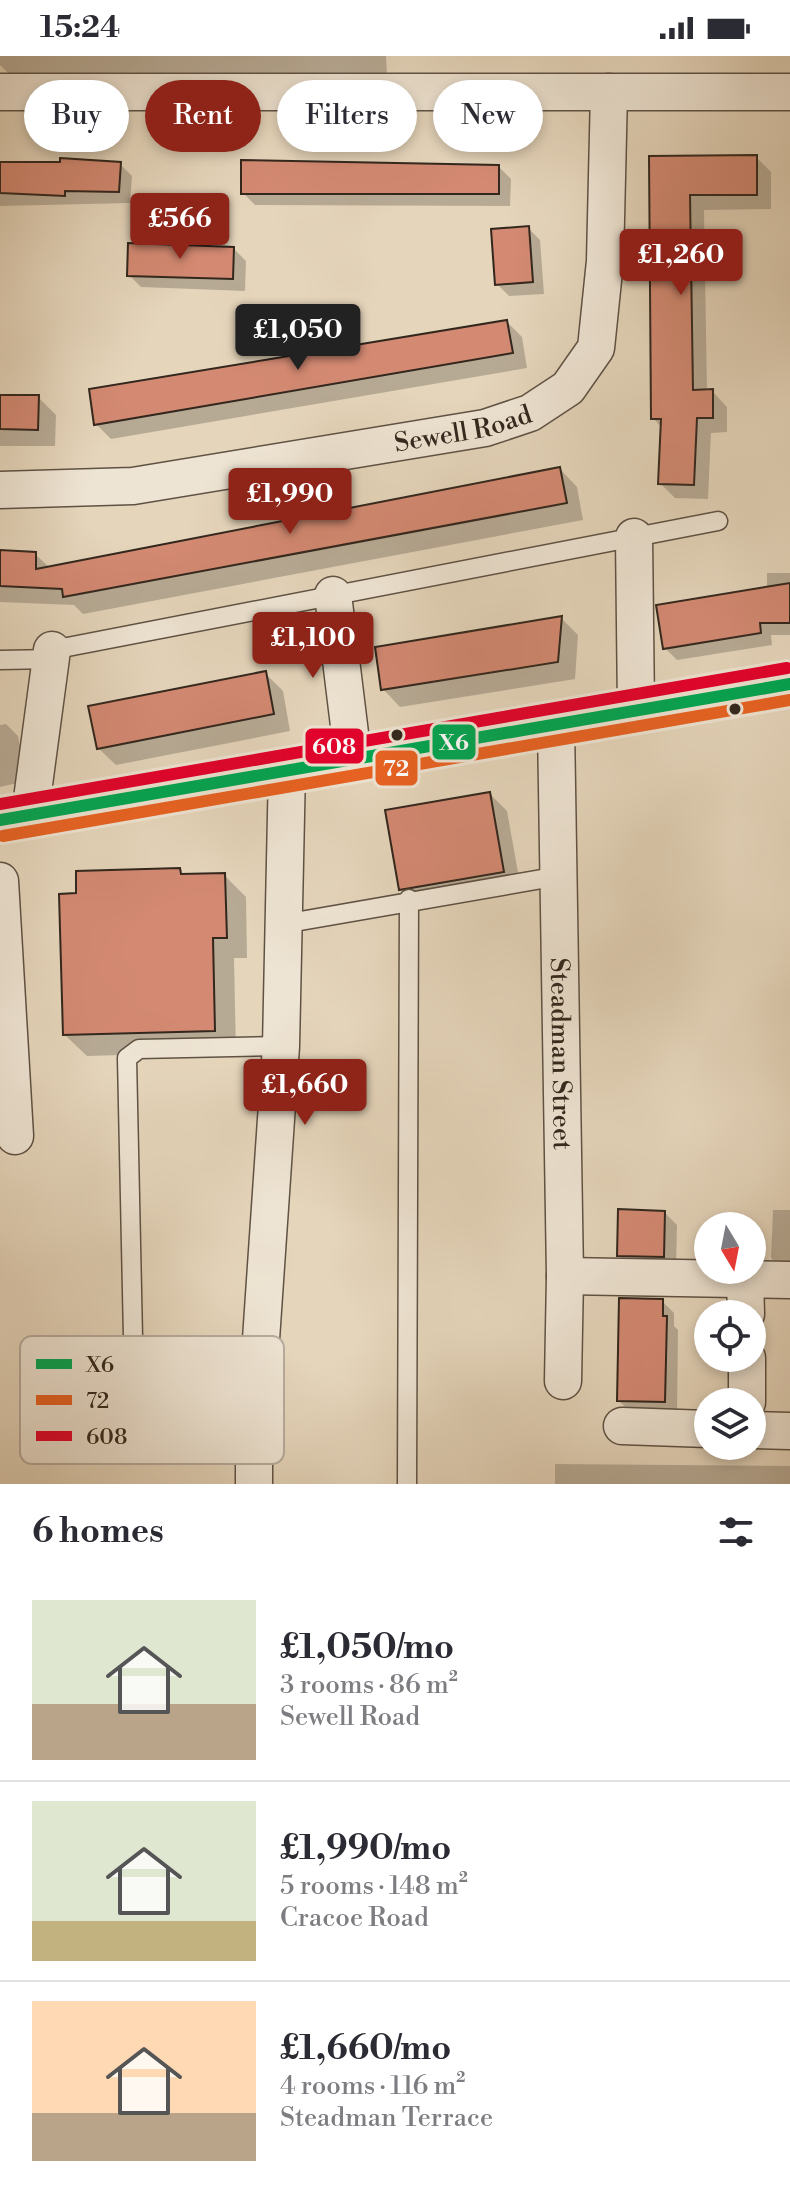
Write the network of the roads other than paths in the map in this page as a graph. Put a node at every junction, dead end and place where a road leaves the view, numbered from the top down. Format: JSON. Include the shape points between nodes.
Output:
{"nodes":[{"id":1,"x":0,"y":92,"type":"edge"},
{"id":2,"x":609,"y":92,"type":"junction"},
{"id":3,"x":790,"y":92,"type":"edge"},
{"id":4,"x":0,"y":490,"type":"edge"},
{"id":5,"x":718,"y":521,"type":"dead end"},
{"id":6,"x":634,"y":537,"type":"junction"},
{"id":7,"x":333,"y":595,"type":"junction"},
{"id":8,"x":52,"y":654,"type":"junction"},
{"id":9,"x":0,"y":660,"type":"edge"},
{"id":10,"x":790,"y":684,"type":"edge"},
{"id":11,"x":636,"y":710,"type":"junction"},
{"id":12,"x":556,"y":726,"type":"junction"},
{"id":13,"x":353,"y":758,"type":"junction"},
{"id":14,"x":287,"y":769,"type":"junction"},
{"id":15,"x":15,"y":817,"type":"edge"},
{"id":16,"x":559,"y":876,"type":"junction"},
{"id":17,"x":0,"y":881,"type":"edge"},
{"id":18,"x":409,"y":899,"type":"junction"},
{"id":19,"x":283,"y":924,"type":"junction"},
{"id":20,"x":281,"y":1046,"type":"junction"},
{"id":21,"x":15,"y":1136,"type":"dead end"},
{"id":22,"x":565,"y":1276,"type":"junction"},
{"id":23,"x":790,"y":1280,"type":"edge"},
{"id":24,"x":746,"y":1297,"type":"edge"},
{"id":25,"x":133,"y":1336,"type":"edge"},
{"id":26,"x":261,"y":1336,"type":"edge"},
{"id":27,"x":563,"y":1381,"type":"dead end"},
{"id":28,"x":622,"y":1426,"type":"dead end"},
{"id":29,"x":694,"y":1429,"type":"edge"},
{"id":30,"x":766,"y":1430,"type":"edge"},
{"id":31,"x":790,"y":1431,"type":"edge"},
{"id":32,"x":407,"y":1484,"type":"edge"}],
"edges":[{"from":1,"to":2,"type":"street"},
{"from":2,"to":3,"type":"street"},
{"from":2,"to":4,"type":"street","name":"Sewell Road","via":[[605,261],[596,348],[568,388],[530,413],[485,428],[133,486]]},
{"from":5,"to":6,"type":"lane"},
{"from":6,"to":7,"type":"lane"},
{"from":6,"to":11,"type":"street"},
{"from":7,"to":8,"type":"lane"},
{"from":7,"to":13,"type":"street"},
{"from":8,"to":9,"type":"lane"},
{"from":8,"to":15,"type":"street"},
{"from":10,"to":11,"type":"main road"},
{"from":11,"to":12,"type":"main road"},
{"from":12,"to":13,"type":"main road"},
{"from":12,"to":16,"type":"street","name":"Steadman Street"},
{"from":13,"to":14,"type":"main road"},
{"from":14,"to":15,"type":"main road"},
{"from":14,"to":19,"type":"street"},
{"from":16,"to":18,"type":"lane"},
{"from":16,"to":22,"type":"street","name":"Steadman Street"},
{"from":17,"to":21,"type":"street"},
{"from":18,"to":19,"type":"lane"},
{"from":18,"to":32,"type":"lane"},
{"from":19,"to":20,"type":"street"},
{"from":20,"to":25,"type":"lane","via":[[139,1049],[127,1058]]},
{"from":20,"to":26,"type":"street"},
{"from":22,"to":24,"type":"street"},
{"from":22,"to":27,"type":"street","name":"Steadman Street"},
{"from":23,"to":24,"type":"street"},
{"from":28,"to":29,"type":"street"},
{"from":30,"to":31,"type":"street"}]}
